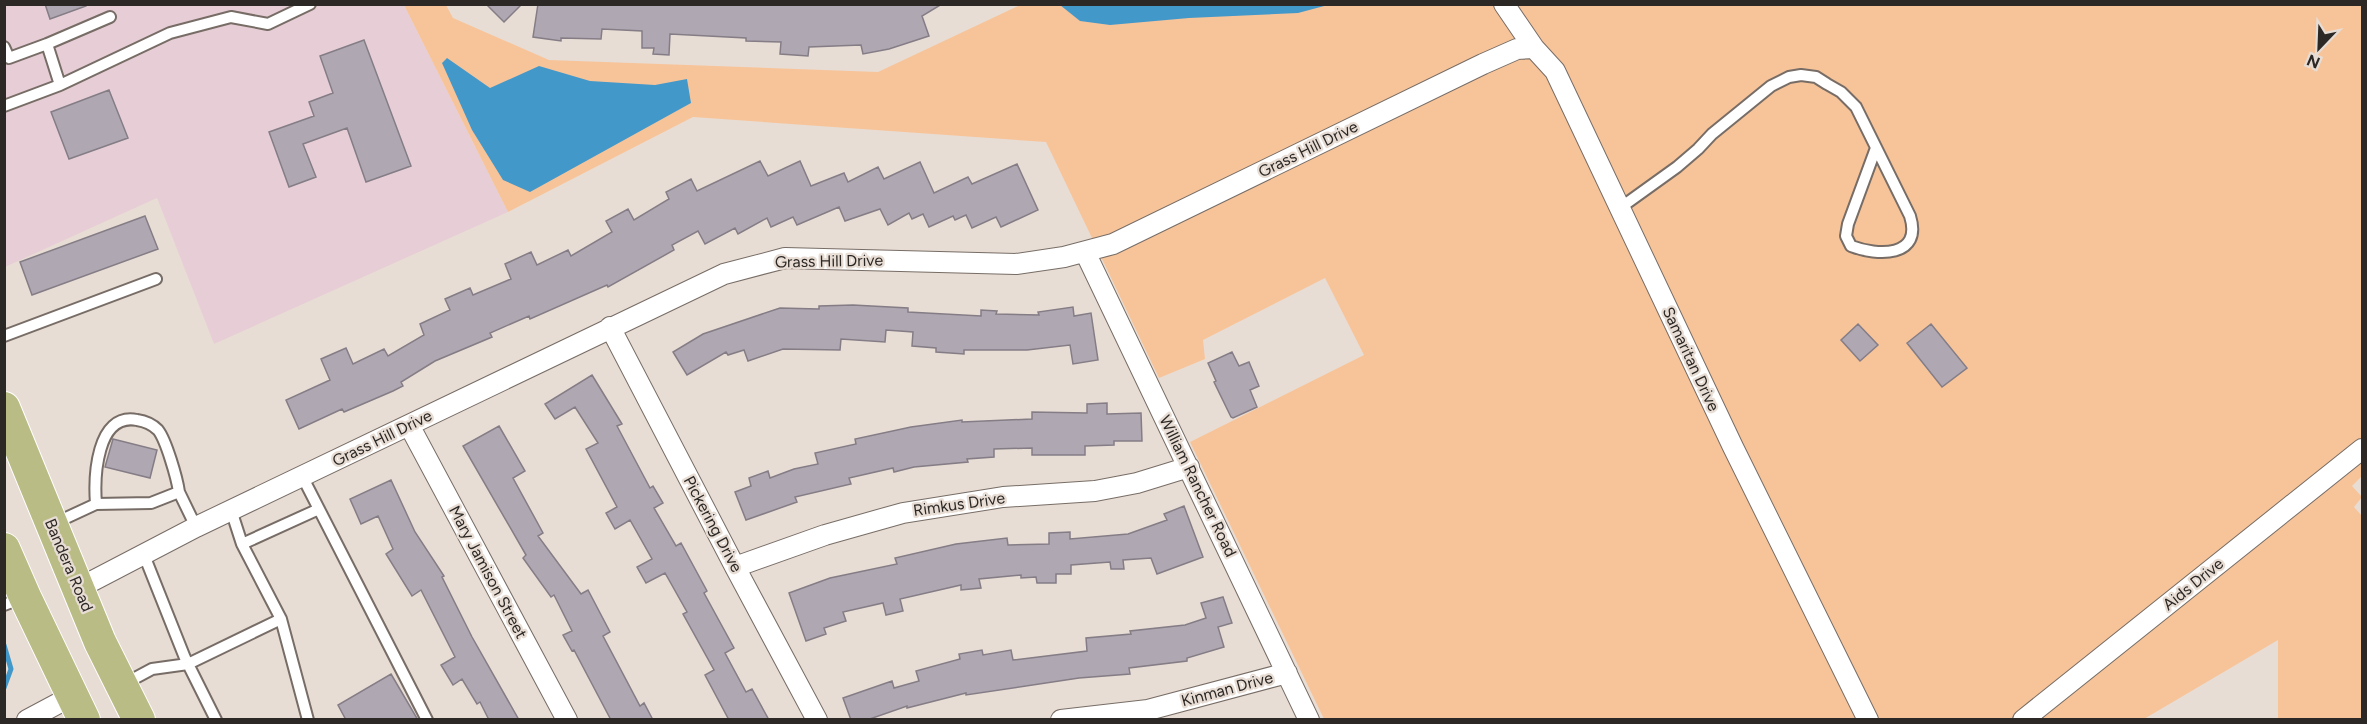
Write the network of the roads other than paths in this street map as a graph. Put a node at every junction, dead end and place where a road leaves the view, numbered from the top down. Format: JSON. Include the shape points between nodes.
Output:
{"nodes":[{"id":1,"x":310,"y":4,"type":"edge"},
{"id":2,"x":1504,"y":4,"type":"edge"},
{"id":3,"x":110,"y":17,"type":"dead end"},
{"id":4,"x":47,"y":44,"type":"junction"},
{"id":5,"x":4,"y":47,"type":"edge"},
{"id":6,"x":1533,"y":48,"type":"junction"},
{"id":7,"x":7,"y":59,"type":"edge"},
{"id":8,"x":60,"y":85,"type":"junction"},
{"id":9,"x":4,"y":106,"type":"edge"},
{"id":10,"x":1876,"y":148,"type":"junction"},
{"id":11,"x":1620,"y":208,"type":"junction"},
{"id":12,"x":1085,"y":252,"type":"junction"},
{"id":13,"x":156,"y":279,"type":"dead end"},
{"id":14,"x":610,"y":327,"type":"junction"},
{"id":15,"x":4,"y":336,"type":"edge"},
{"id":16,"x":4,"y":408,"type":"edge"},
{"id":17,"x":409,"y":425,"type":"junction"},
{"id":18,"x":2362,"y":449,"type":"edge"},
{"id":19,"x":1189,"y":467,"type":"junction"},
{"id":20,"x":302,"y":476,"type":"junction"},
{"id":21,"x":179,"y":492,"type":"junction"},
{"id":22,"x":96,"y":504,"type":"junction"},
{"id":23,"x":319,"y":509,"type":"junction"},
{"id":24,"x":231,"y":510,"type":"junction"},
{"id":25,"x":53,"y":524,"type":"junction"},
{"id":26,"x":196,"y":527,"type":"junction"},
{"id":27,"x":242,"y":543,"type":"junction"},
{"id":28,"x":4,"y":549,"type":"edge"},
{"id":29,"x":144,"y":555,"type":"junction"},
{"id":30,"x":735,"y":567,"type":"junction"},
{"id":31,"x":79,"y":588,"type":"junction"},
{"id":32,"x":15,"y":601,"type":"edge"},
{"id":33,"x":281,"y":619,"type":"junction"},
{"id":34,"x":188,"y":664,"type":"junction"},
{"id":35,"x":1287,"y":673,"type":"junction"},
{"id":36,"x":122,"y":685,"type":"junction"},
{"id":37,"x":78,"y":708,"type":"edge"},
{"id":38,"x":27,"y":720,"type":"edge"},
{"id":39,"x":139,"y":720,"type":"edge"},
{"id":40,"x":216,"y":720,"type":"edge"},
{"id":41,"x":308,"y":720,"type":"edge"},
{"id":42,"x":427,"y":720,"type":"edge"},
{"id":43,"x":567,"y":720,"type":"edge"},
{"id":44,"x":818,"y":720,"type":"edge"},
{"id":45,"x":1061,"y":720,"type":"edge"},
{"id":46,"x":1309,"y":720,"type":"edge"},
{"id":47,"x":1868,"y":720,"type":"edge"},
{"id":48,"x":2023,"y":720,"type":"edge"}],
"edges":[{"from":1,"to":8,"type":"lane","via":[[268,24],[231,17],[170,33]]},
{"from":2,"to":6,"type":"street","name":"Samaritan Drive"},
{"from":3,"to":4,"type":"lane"},
{"from":4,"to":7,"type":"lane"},
{"from":4,"to":8,"type":"lane"},
{"from":5,"to":7,"type":"lane"},
{"from":6,"to":11,"type":"street","name":"Samaritan Drive","via":[[1555,71]]},
{"from":6,"to":12,"type":"street","name":"Grass Hill Drive","via":[[1517,49],[1483,64],[1113,244]]},
{"from":8,"to":9,"type":"lane"},
{"from":10,"to":10,"type":"lane","via":[[1913,225],[1907,244],[1899,250],[1877,254],[1851,246],[1846,236]]},
{"from":10,"to":11,"type":"lane","via":[[1856,107],[1841,92],[1816,77],[1789,77],[1750,101],[1684,161]]},
{"from":11,"to":47,"type":"street","name":"Samaritan Drive","via":[[1732,447]]},
{"from":12,"to":14,"type":"street","name":"Grass Hill Drive","via":[[1016,264],[785,258],[724,274]]},
{"from":12,"to":19,"type":"street","name":"William Rancher Road"},
{"from":13,"to":15,"type":"lane"},
{"from":14,"to":17,"type":"street","name":"Grass Hill Drive"},
{"from":14,"to":30,"type":"street","name":"Pickering Drive"},
{"from":16,"to":25,"type":"main road","name":"Bandera Road"},
{"from":17,"to":20,"type":"street","name":"Grass Hill Drive"},
{"from":17,"to":43,"type":"street","name":"Mary Jamison Street"},
{"from":18,"to":48,"type":"street","name":"Aids Drive"},
{"from":19,"to":30,"type":"street","name":"Rimkus Drive","via":[[1137,483],[1095,490],[1003,497],[903,513]]},
{"from":19,"to":35,"type":"street","name":"William Rancher Road"},
{"from":20,"to":23,"type":"lane"},
{"from":20,"to":24,"type":"street","name":"Grass Hill Drive"},
{"from":21,"to":22,"type":"lane","via":[[151,503]]},
{"from":21,"to":22,"type":"lane","via":[[158,430],[148,422],[133,419],[111,427],[104,437],[94,481]]},
{"from":21,"to":26,"type":"lane"},
{"from":22,"to":25,"type":"lane"},
{"from":23,"to":27,"type":"lane"},
{"from":23,"to":42,"type":"lane"},
{"from":24,"to":26,"type":"street","name":"Grass Hill Drive"},
{"from":24,"to":27,"type":"lane"},
{"from":25,"to":31,"type":"main road","name":"Bandera Road"},
{"from":26,"to":29,"type":"street","name":"Grass Hill Drive"},
{"from":27,"to":33,"type":"lane"},
{"from":28,"to":32,"type":"main road"},
{"from":29,"to":31,"type":"street","name":"Grass Hill Drive"},
{"from":29,"to":34,"type":"lane"},
{"from":30,"to":44,"type":"street","name":"Pickering Drive"},
{"from":31,"to":36,"type":"main road","name":"Bandera Road"},
{"from":32,"to":37,"type":"main road"},
{"from":33,"to":34,"type":"lane"},
{"from":33,"to":41,"type":"lane"},
{"from":34,"to":36,"type":"lane","via":[[152,669]]},
{"from":34,"to":40,"type":"lane"},
{"from":35,"to":45,"type":"street","name":"Kinman Drive","via":[[1148,710]]},
{"from":35,"to":46,"type":"street","name":"William Rancher Road"},
{"from":36,"to":39,"type":"main road","name":"Bandera Road"},
{"from":37,"to":38,"type":"street"}]}
